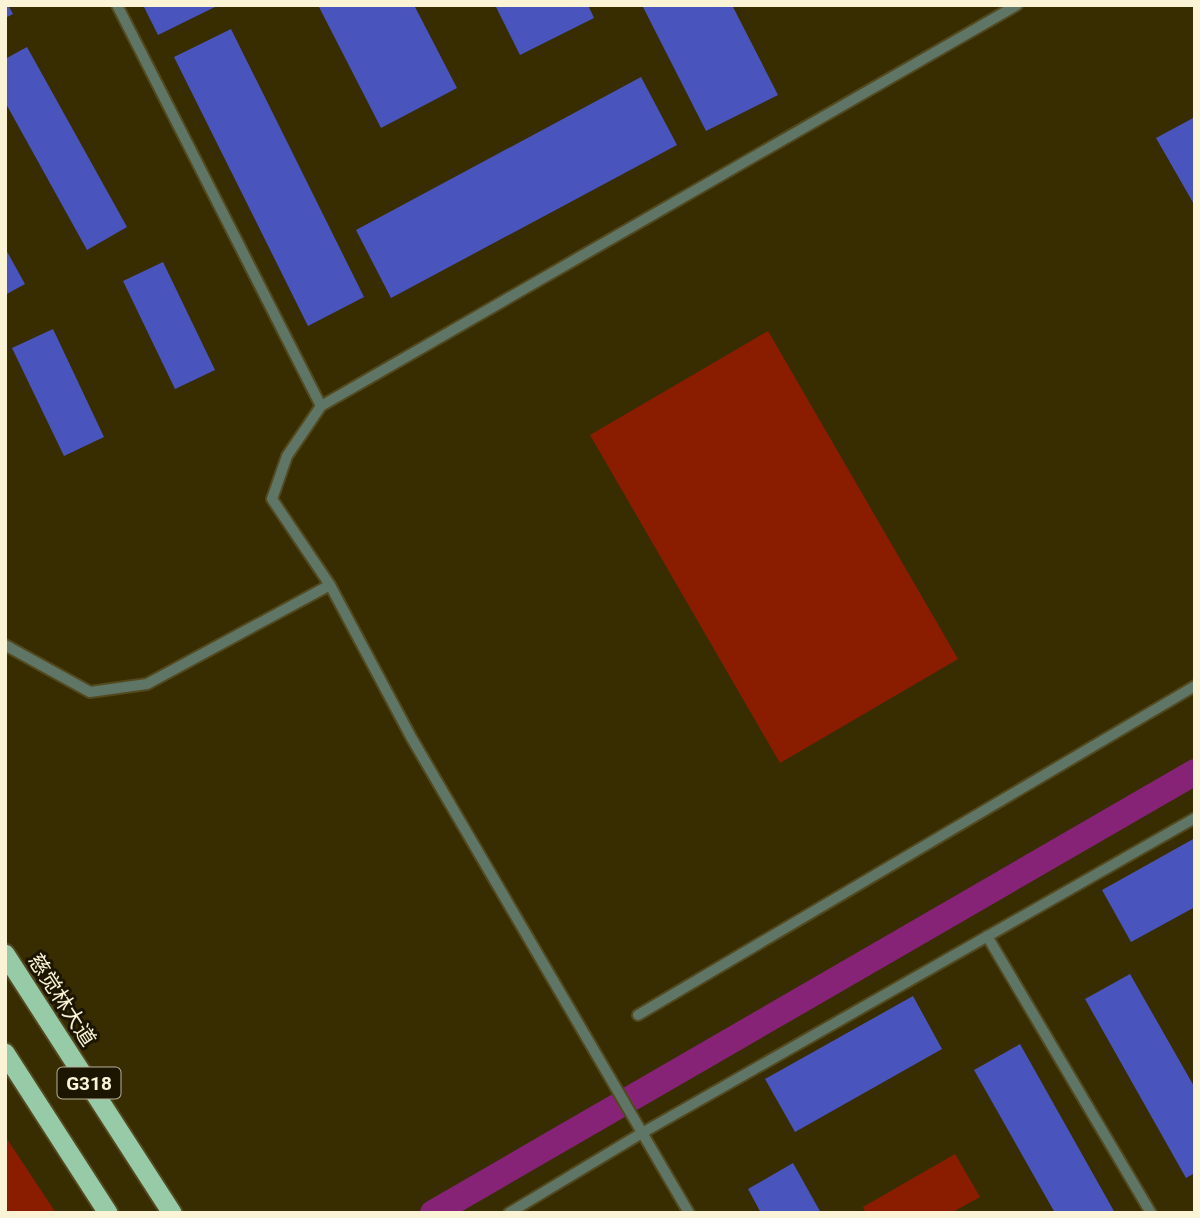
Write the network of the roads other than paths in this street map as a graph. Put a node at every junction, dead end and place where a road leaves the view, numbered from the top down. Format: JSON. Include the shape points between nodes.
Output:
{"nodes":[{"id":1,"x":117,"y":5,"type":"edge"},
{"id":2,"x":1017,"y":5,"type":"edge"},
{"id":3,"x":321,"y":406,"type":"junction"},
{"id":4,"x":330,"y":585,"type":"junction"},
{"id":5,"x":5,"y":645,"type":"edge"},
{"id":6,"x":1195,"y":686,"type":"edge"},
{"id":7,"x":1195,"y":818,"type":"edge"},
{"id":8,"x":987,"y":936,"type":"junction"},
{"id":9,"x":5,"y":954,"type":"edge"},
{"id":10,"x":638,"y":1015,"type":"dead end"},
{"id":11,"x":5,"y":1053,"type":"edge"},
{"id":12,"x":642,"y":1133,"type":"junction"},
{"id":13,"x":108,"y":1213,"type":"edge"},
{"id":14,"x":172,"y":1213,"type":"edge"},
{"id":15,"x":509,"y":1213,"type":"edge"},
{"id":16,"x":689,"y":1213,"type":"edge"},
{"id":17,"x":1151,"y":1213,"type":"edge"}],
"edges":[{"from":1,"to":3,"type":"lane"},
{"from":2,"to":3,"type":"lane"},
{"from":3,"to":4,"type":"lane","via":[[287,456],[272,499]]},
{"from":4,"to":5,"type":"lane","via":[[147,684],[90,692]]},
{"from":4,"to":12,"type":"lane","via":[[411,737]]},
{"from":6,"to":10,"type":"lane"},
{"from":7,"to":8,"type":"lane"},
{"from":8,"to":12,"type":"lane"},
{"from":8,"to":17,"type":"lane"},
{"from":9,"to":14,"type":"highway","name":"慈觉林大道","number":"G318"},
{"from":11,"to":13,"type":"highway","number":"G318"},
{"from":12,"to":15,"type":"lane"},
{"from":12,"to":16,"type":"lane"}]}
